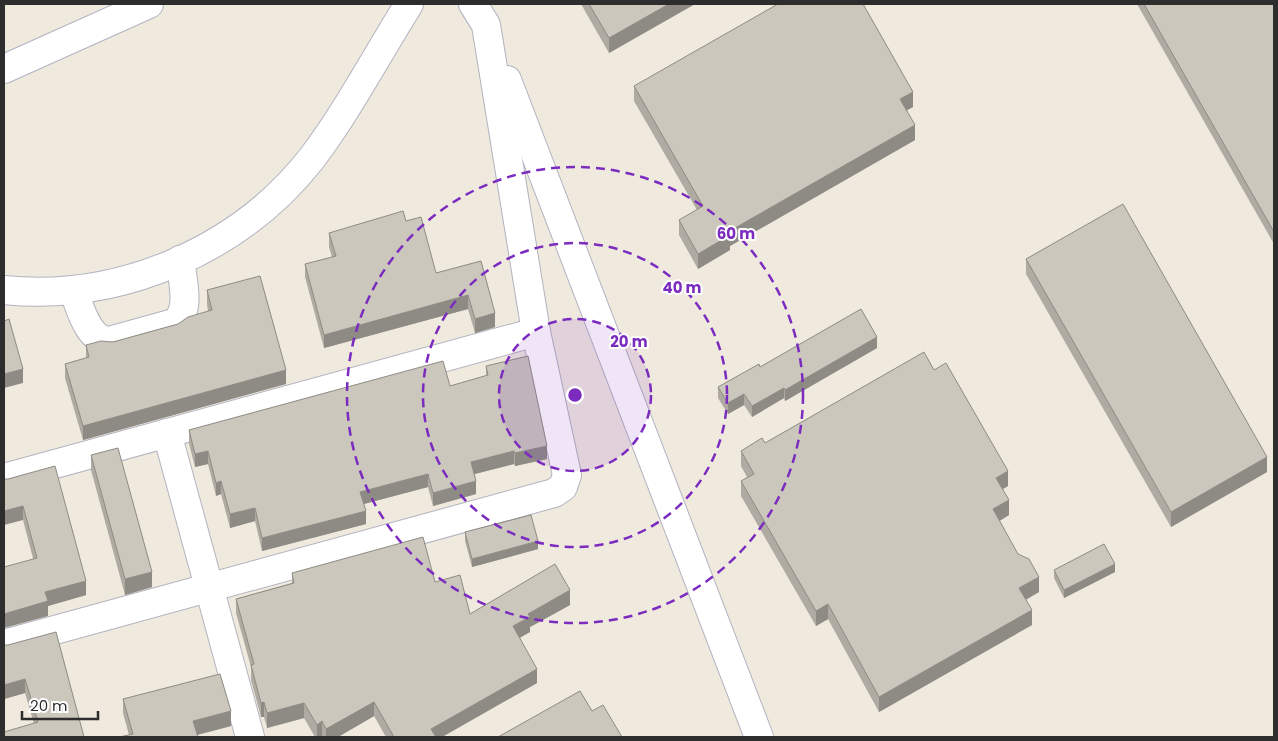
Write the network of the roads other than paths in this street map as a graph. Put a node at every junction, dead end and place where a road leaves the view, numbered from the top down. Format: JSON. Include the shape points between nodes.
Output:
{"nodes":[{"id":1,"x":149,"y":4,"type":"edge"},
{"id":2,"x":409,"y":4,"type":"edge"},
{"id":3,"x":479,"y":14,"type":"edge"},
{"id":4,"x":4,"y":69,"type":"edge"},
{"id":5,"x":180,"y":260,"type":"junction"},
{"id":6,"x":4,"y":290,"type":"edge"},
{"id":7,"x":73,"y":290,"type":"junction"},
{"id":8,"x":536,"y":332,"type":"junction"},
{"id":9,"x":167,"y":433,"type":"junction"},
{"id":10,"x":4,"y":478,"type":"edge"},
{"id":11,"x":209,"y":587,"type":"junction"},
{"id":12,"x":4,"y":644,"type":"edge"},
{"id":13,"x":250,"y":737,"type":"edge"},
{"id":14,"x":759,"y":737,"type":"edge"}],
"edges":[{"from":1,"to":4,"type":"lane"},
{"from":2,"to":5,"type":"lane","via":[[333,127],[287,186],[230,234]]},
{"from":3,"to":8,"type":"lane"},
{"from":3,"to":14,"type":"lane"},
{"from":5,"to":7,"type":"lane","via":[[128,280]]},
{"from":5,"to":7,"type":"lane","via":[[184,309],[174,323],[108,341],[100,339],[93,334]]},
{"from":6,"to":7,"type":"lane"},
{"from":8,"to":9,"type":"lane"},
{"from":8,"to":11,"type":"lane","via":[[567,474],[559,491]]},
{"from":9,"to":10,"type":"lane"},
{"from":9,"to":11,"type":"lane"},
{"from":11,"to":12,"type":"lane"},
{"from":11,"to":13,"type":"lane"}]}
